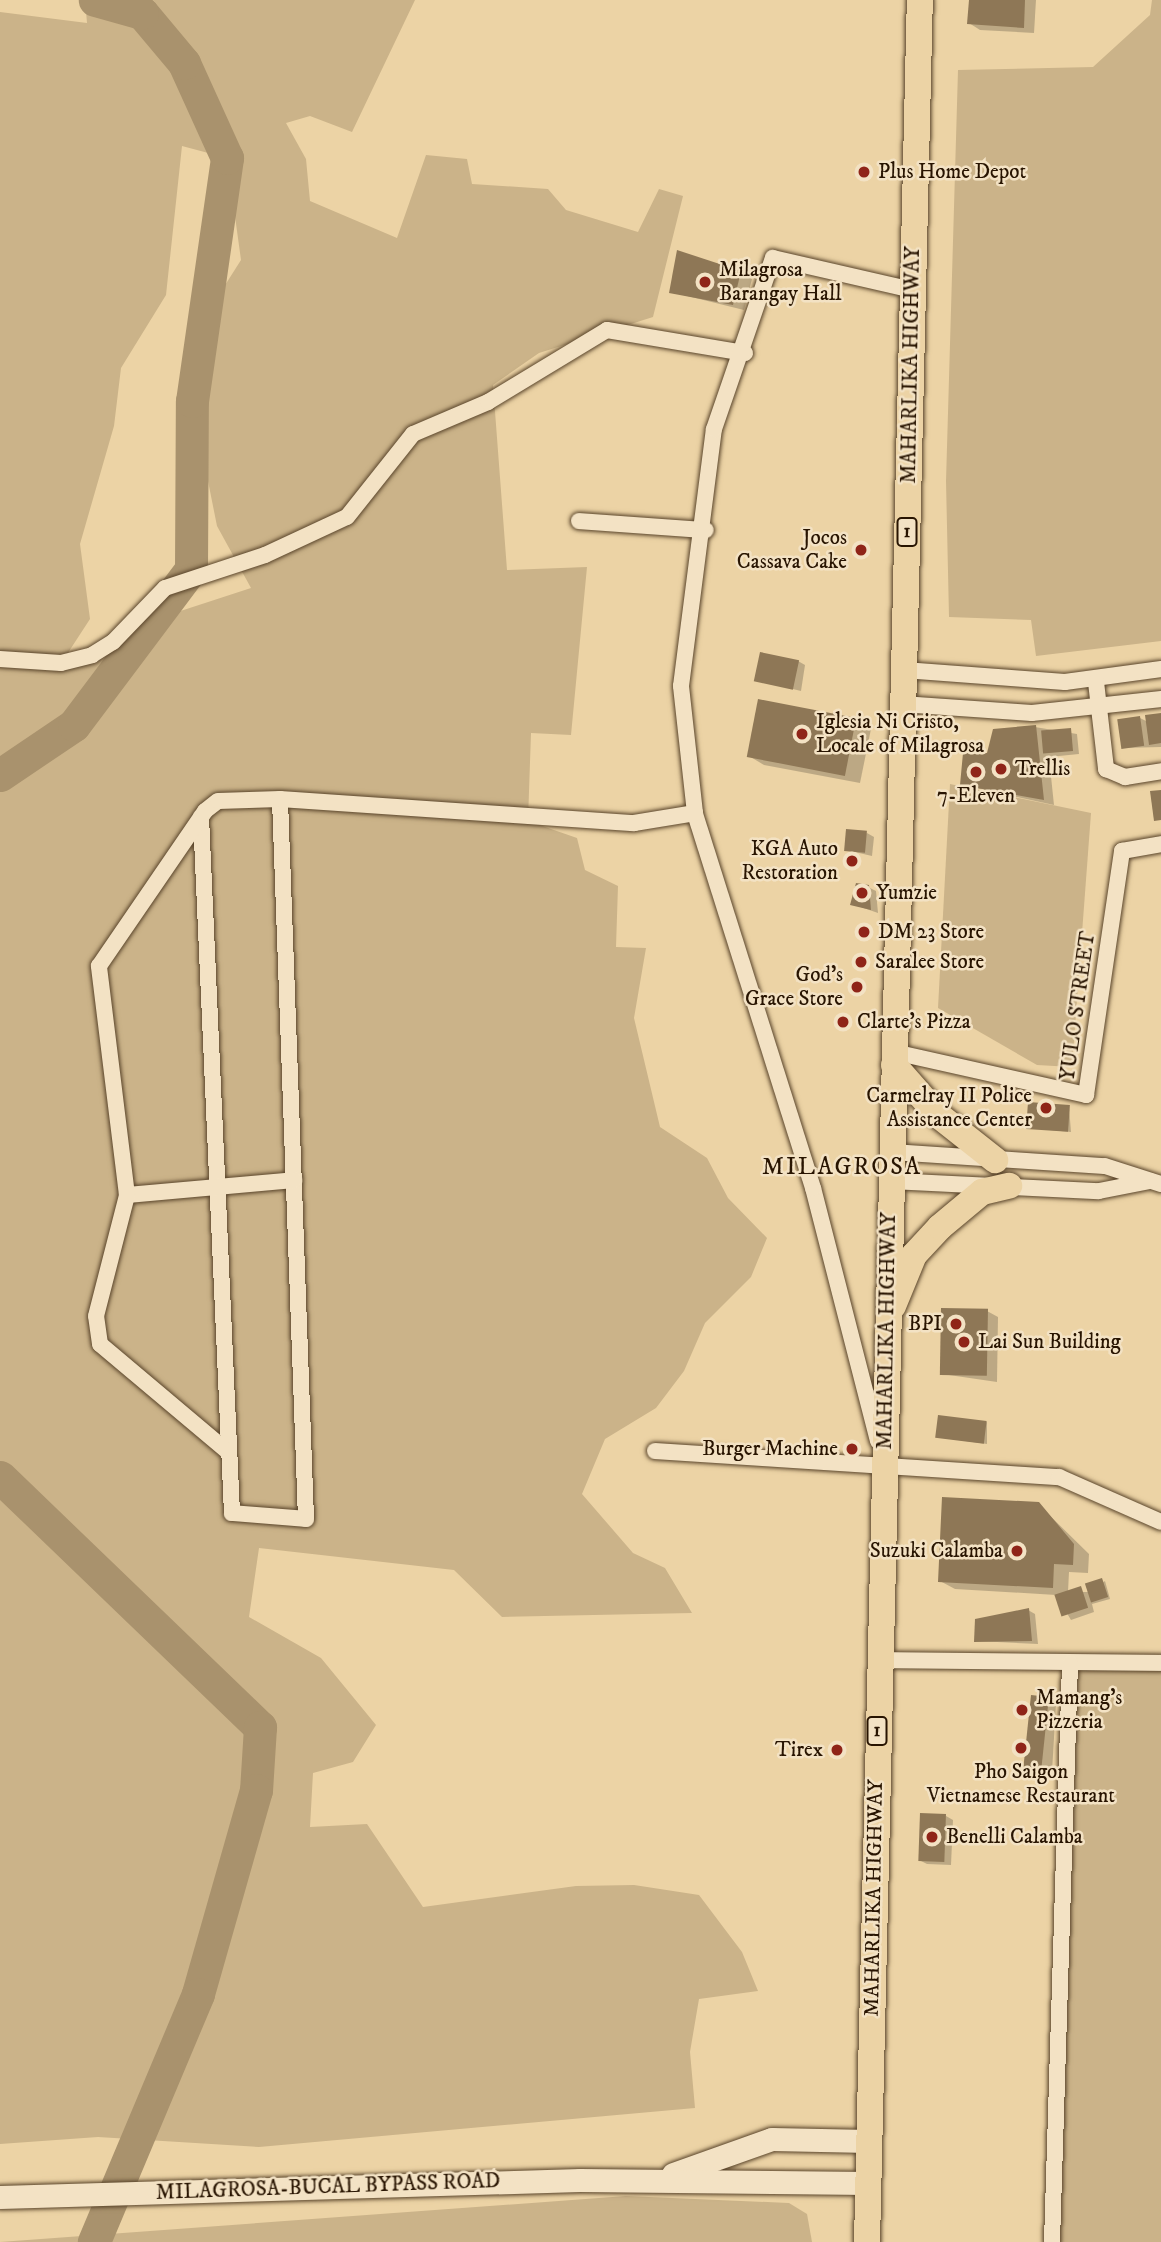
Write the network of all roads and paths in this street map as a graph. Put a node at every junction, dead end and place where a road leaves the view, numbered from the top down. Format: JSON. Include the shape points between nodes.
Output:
{"nodes":[{"id":1,"x":920,"y":0,"type":"edge"},
{"id":2,"x":913,"y":290,"type":"junction"},
{"id":3,"x":745,"y":353,"type":"junction"},
{"id":4,"x":579,"y":521,"type":"dead end"},
{"id":5,"x":706,"y":530,"type":"junction"},
{"id":6,"x":0,"y":659,"type":"edge"},
{"id":7,"x":1161,"y":669,"type":"edge"},
{"id":8,"x":904,"y":670,"type":"junction"},
{"id":9,"x":1096,"y":682,"type":"junction"},
{"id":10,"x":1161,"y":699,"type":"edge"},
{"id":11,"x":902,"y":704,"type":"junction"},
{"id":12,"x":1096,"y":710,"type":"junction"},
{"id":13,"x":1161,"y":771,"type":"edge"},
{"id":14,"x":280,"y":799,"type":"junction"},
{"id":15,"x":695,"y":813,"type":"junction"},
{"id":16,"x":201,"y":817,"type":"junction"},
{"id":17,"x":1161,"y":844,"type":"edge"},
{"id":18,"x":894,"y":1058,"type":"junction"},
{"id":19,"x":892,"y":1152,"type":"junction"},
{"id":20,"x":995,"y":1160,"type":"junction"},
{"id":21,"x":293,"y":1180,"type":"junction"},
{"id":22,"x":891,"y":1181,"type":"junction"},
{"id":23,"x":1155,"y":1183,"type":"edge"},
{"id":24,"x":219,"y":1185,"type":"junction"},
{"id":25,"x":1009,"y":1186,"type":"junction"},
{"id":26,"x":127,"y":1195,"type":"junction"},
{"id":27,"x":887,"y":1320,"type":"junction"},
{"id":28,"x":227,"y":1451,"type":"junction"},
{"id":29,"x":655,"y":1451,"type":"dead end"},
{"id":30,"x":884,"y":1467,"type":"junction"},
{"id":31,"x":1161,"y":1522,"type":"edge"},
{"id":32,"x":879,"y":1660,"type":"junction"},
{"id":33,"x":1070,"y":1663,"type":"junction"},
{"id":34,"x":1161,"y":1663,"type":"edge"},
{"id":35,"x":869,"y":2141,"type":"junction"},
{"id":36,"x":657,"y":2180,"type":"junction"},
{"id":37,"x":868,"y":2183,"type":"junction"},
{"id":38,"x":0,"y":2197,"type":"edge"},
{"id":39,"x":867,"y":2242,"type":"edge"},
{"id":40,"x":1052,"y":2242,"type":"edge"}],
"edges":[{"from":1,"to":2,"type":"highway","name":"MAHARLIKA HIGHWAY","number":"1"},
{"from":2,"to":3,"type":"street","via":[[773,258]]},
{"from":2,"to":8,"type":"highway","name":"MAHARLIKA HIGHWAY","number":"1"},
{"from":3,"to":5,"type":"street","via":[[714,429]]},
{"from":3,"to":6,"type":"street","via":[[607,330],[488,402],[412,434],[347,517],[211,575],[165,587],[113,642],[92,655],[61,663]]},
{"from":4,"to":5,"type":"street"},
{"from":5,"to":15,"type":"street","via":[[681,686]]},
{"from":7,"to":9,"type":"street"},
{"from":8,"to":9,"type":"street"},
{"from":8,"to":11,"type":"highway","name":"MAHARLIKA HIGHWAY","number":"1"},
{"from":9,"to":12,"type":"street"},
{"from":10,"to":12,"type":"street"},
{"from":11,"to":12,"type":"street","via":[[1032,713]]},
{"from":11,"to":18,"type":"highway","name":"MAHARLIKA HIGHWAY","number":"1"},
{"from":12,"to":13,"type":"street","via":[[1106,769],[1125,777]]},
{"from":14,"to":15,"type":"street","via":[[634,823]]},
{"from":14,"to":16,"type":"street","via":[[218,801]]},
{"from":14,"to":21,"type":"street"},
{"from":15,"to":30,"type":"street","via":[[813,1188]]},
{"from":16,"to":24,"type":"street"},
{"from":16,"to":26,"type":"street","via":[[99,966]]},
{"from":17,"to":18,"type":"street","name":"YULO STREET","via":[[1122,852],[1086,1095]]},
{"from":18,"to":19,"type":"highway","name":"MAHARLIKA HIGHWAY","number":"1"},
{"from":18,"to":20,"type":"highway","via":[[938,1115]]},
{"from":19,"to":20,"type":"street"},
{"from":19,"to":22,"type":"highway","name":"MAHARLIKA HIGHWAY","number":"1"},
{"from":20,"to":23,"type":"street","via":[[1122,1168]]},
{"from":21,"to":24,"type":"street"},
{"from":21,"to":28,"type":"street","via":[[306,1518],[232,1513]]},
{"from":22,"to":25,"type":"street"},
{"from":22,"to":27,"type":"highway","name":"MAHARLIKA HIGHWAY","number":"1"},
{"from":23,"to":25,"type":"street","via":[[1099,1191]]},
{"from":24,"to":26,"type":"street"},
{"from":24,"to":28,"type":"street"},
{"from":25,"to":27,"type":"highway","via":[[982,1192],[923,1246]]},
{"from":26,"to":28,"type":"street","via":[[99,1298],[100,1343]]},
{"from":27,"to":30,"type":"highway","name":"MAHARLIKA HIGHWAY","number":"1"},
{"from":29,"to":30,"type":"street"},
{"from":30,"to":31,"type":"street","via":[[1059,1477]]},
{"from":30,"to":32,"type":"highway","name":"MAHARLIKA HIGHWAY","number":"1"},
{"from":32,"to":33,"type":"street"},
{"from":32,"to":35,"type":"highway","name":"MAHARLIKA HIGHWAY","number":"1"},
{"from":33,"to":34,"type":"street"},
{"from":33,"to":40,"type":"street"},
{"from":35,"to":36,"type":"main road","name":"MILAGROSA-BUCAL BYPASS ROAD","via":[[772,2139]]},
{"from":35,"to":37,"type":"highway","name":"MAHARLIKA HIGHWAY","number":"1"},
{"from":36,"to":37,"type":"main road","name":"MILAGROSA-BUCAL BYPASS ROAD"},
{"from":36,"to":38,"type":"main road","name":"MILAGROSA-BUCAL BYPASS ROAD"},
{"from":37,"to":39,"type":"highway","name":"MAHARLIKA HIGHWAY","number":"1"}]}
